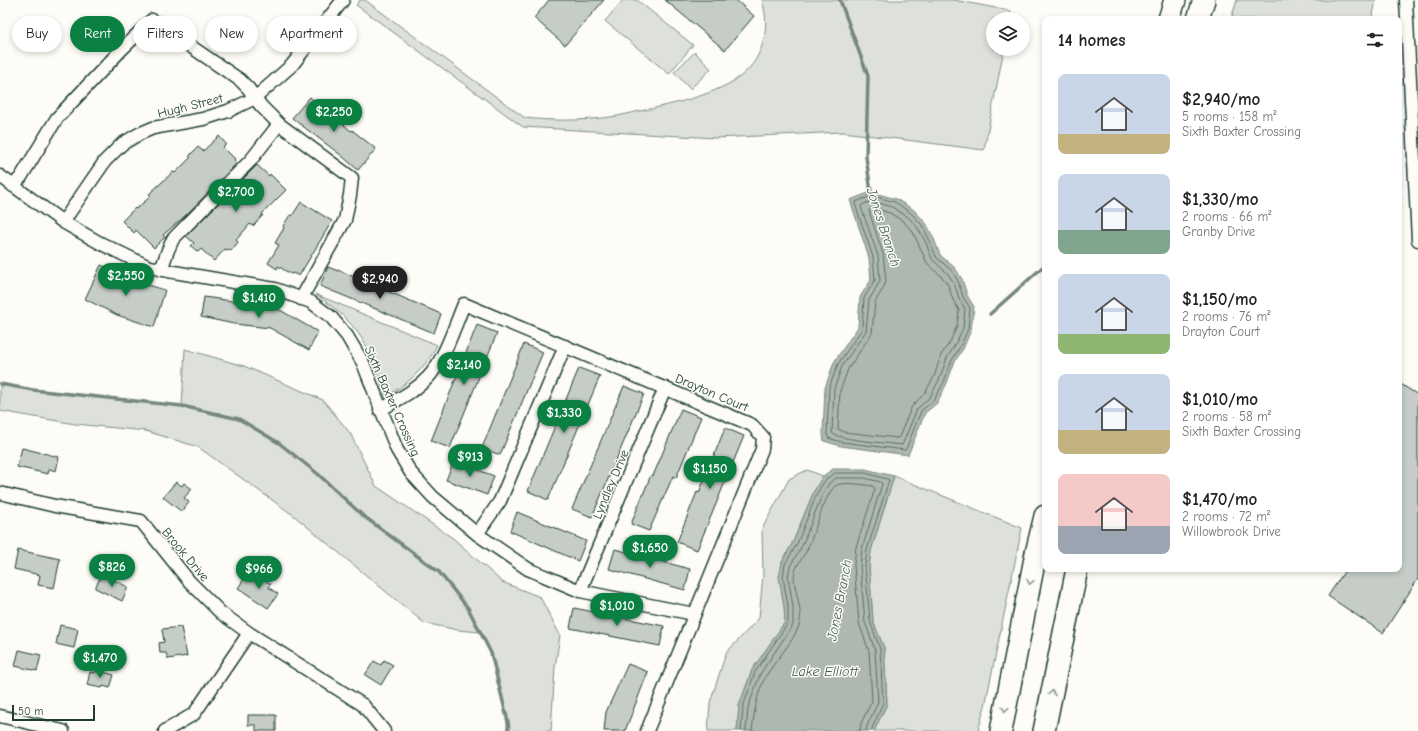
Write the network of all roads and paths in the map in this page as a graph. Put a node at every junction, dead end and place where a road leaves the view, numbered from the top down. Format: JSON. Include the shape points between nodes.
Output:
{"nodes":[{"id":1,"x":343,"y":0,"type":"edge"},
{"id":2,"x":1175,"y":0,"type":"edge"},
{"id":3,"x":1204,"y":0,"type":"edge"},
{"id":4,"x":1406,"y":0,"type":"edge"},
{"id":5,"x":1170,"y":16,"type":"edge"},
{"id":6,"x":1199,"y":16,"type":"edge"},
{"id":7,"x":255,"y":98,"type":"junction"},
{"id":8,"x":279,"y":124,"type":"junction"},
{"id":9,"x":0,"y":176,"type":"edge"},
{"id":10,"x":13,"y":186,"type":"junction"},
{"id":11,"x":63,"y":222,"type":"junction"},
{"id":12,"x":1418,"y":240,"type":"edge"},
{"id":13,"x":161,"y":270,"type":"junction"},
{"id":14,"x":301,"y":299,"type":"junction"},
{"id":15,"x":565,"y":346,"type":"junction"},
{"id":16,"x":665,"y":388,"type":"junction"},
{"id":17,"x":380,"y":410,"type":"junction"},
{"id":18,"x":0,"y":493,"type":"edge"},
{"id":19,"x":1042,"y":528,"type":"edge"},
{"id":20,"x":477,"y":534,"type":"junction"},
{"id":21,"x":1076,"y":572,"type":"edge"},
{"id":22,"x":580,"y":591,"type":"junction"},
{"id":23,"x":694,"y":614,"type":"junction"},
{"id":24,"x":249,"y":633,"type":"junction"},
{"id":25,"x":0,"y":716,"type":"edge"},
{"id":26,"x":63,"y":731,"type":"edge"},
{"id":27,"x":164,"y":731,"type":"edge"},
{"id":28,"x":384,"y":731,"type":"edge"},
{"id":29,"x":646,"y":731,"type":"edge"},
{"id":30,"x":1001,"y":731,"type":"edge"},
{"id":31,"x":1044,"y":731,"type":"edge"}],
"edges":[{"from":1,"to":7,"type":"street","name":"Hugh Street","via":[[292,65]]},
{"from":2,"to":5,"type":"highway"},
{"from":3,"to":6,"type":"highway"},
{"from":4,"to":12,"type":"street"},
{"from":7,"to":8,"type":"street"},
{"from":7,"to":10,"type":"street","via":[[240,80],[152,20],[58,118]]},
{"from":7,"to":11,"type":"street","name":"Hugh Street","via":[[203,119],[153,128],[122,144],[105,161]]},
{"from":8,"to":13,"type":"street","via":[[251,160],[173,239]]},
{"from":8,"to":14,"type":"street","via":[[352,178],[345,220]]},
{"from":9,"to":10,"type":"street","name":"Sixth Baxter Crossing"},
{"from":10,"to":11,"type":"street","name":"Sixth Baxter Crossing"},
{"from":11,"to":13,"type":"street","name":"Sixth Baxter Crossing","via":[[127,257]]},
{"from":13,"to":14,"type":"street","name":"Sixth Baxter Crossing","via":[[275,289]]},
{"from":14,"to":17,"type":"street","name":"Sixth Baxter Crossing","via":[[311,302],[331,317],[346,336],[363,363]]},
{"from":15,"to":16,"type":"street","name":"Drayton Court"},
{"from":15,"to":17,"type":"street","name":"Drayton Court","via":[[464,304],[441,358],[430,376],[404,397]]},
{"from":15,"to":20,"type":"street","via":[[500,501]]},
{"from":16,"to":22,"type":"street","name":"Lyndley Drive"},
{"from":16,"to":23,"type":"street","name":"Drayton Court","via":[[752,425],[763,437],[762,449]]},
{"from":17,"to":20,"type":"street","name":"Sixth Baxter Crossing","via":[[397,450],[411,473],[433,497]]},
{"from":18,"to":24,"type":"street","name":"Brook Drive","via":[[55,506],[141,521],[189,581],[221,613]]},
{"from":19,"to":30,"type":"highway","one_way":true},
{"from":20,"to":22,"type":"street","name":"Sixth Baxter Crossing","via":[[528,569]]},
{"from":31,"to":21,"type":"highway","one_way":true},
{"from":22,"to":23,"type":"street","name":"Sixth Baxter Crossing"},
{"from":23,"to":29,"type":"street","name":"Drayton Court"},
{"from":24,"to":27,"type":"street","via":[[194,714]]},
{"from":24,"to":28,"type":"street","name":"Brook Drive","via":[[363,706]]},
{"from":25,"to":26,"type":"street"}]}
